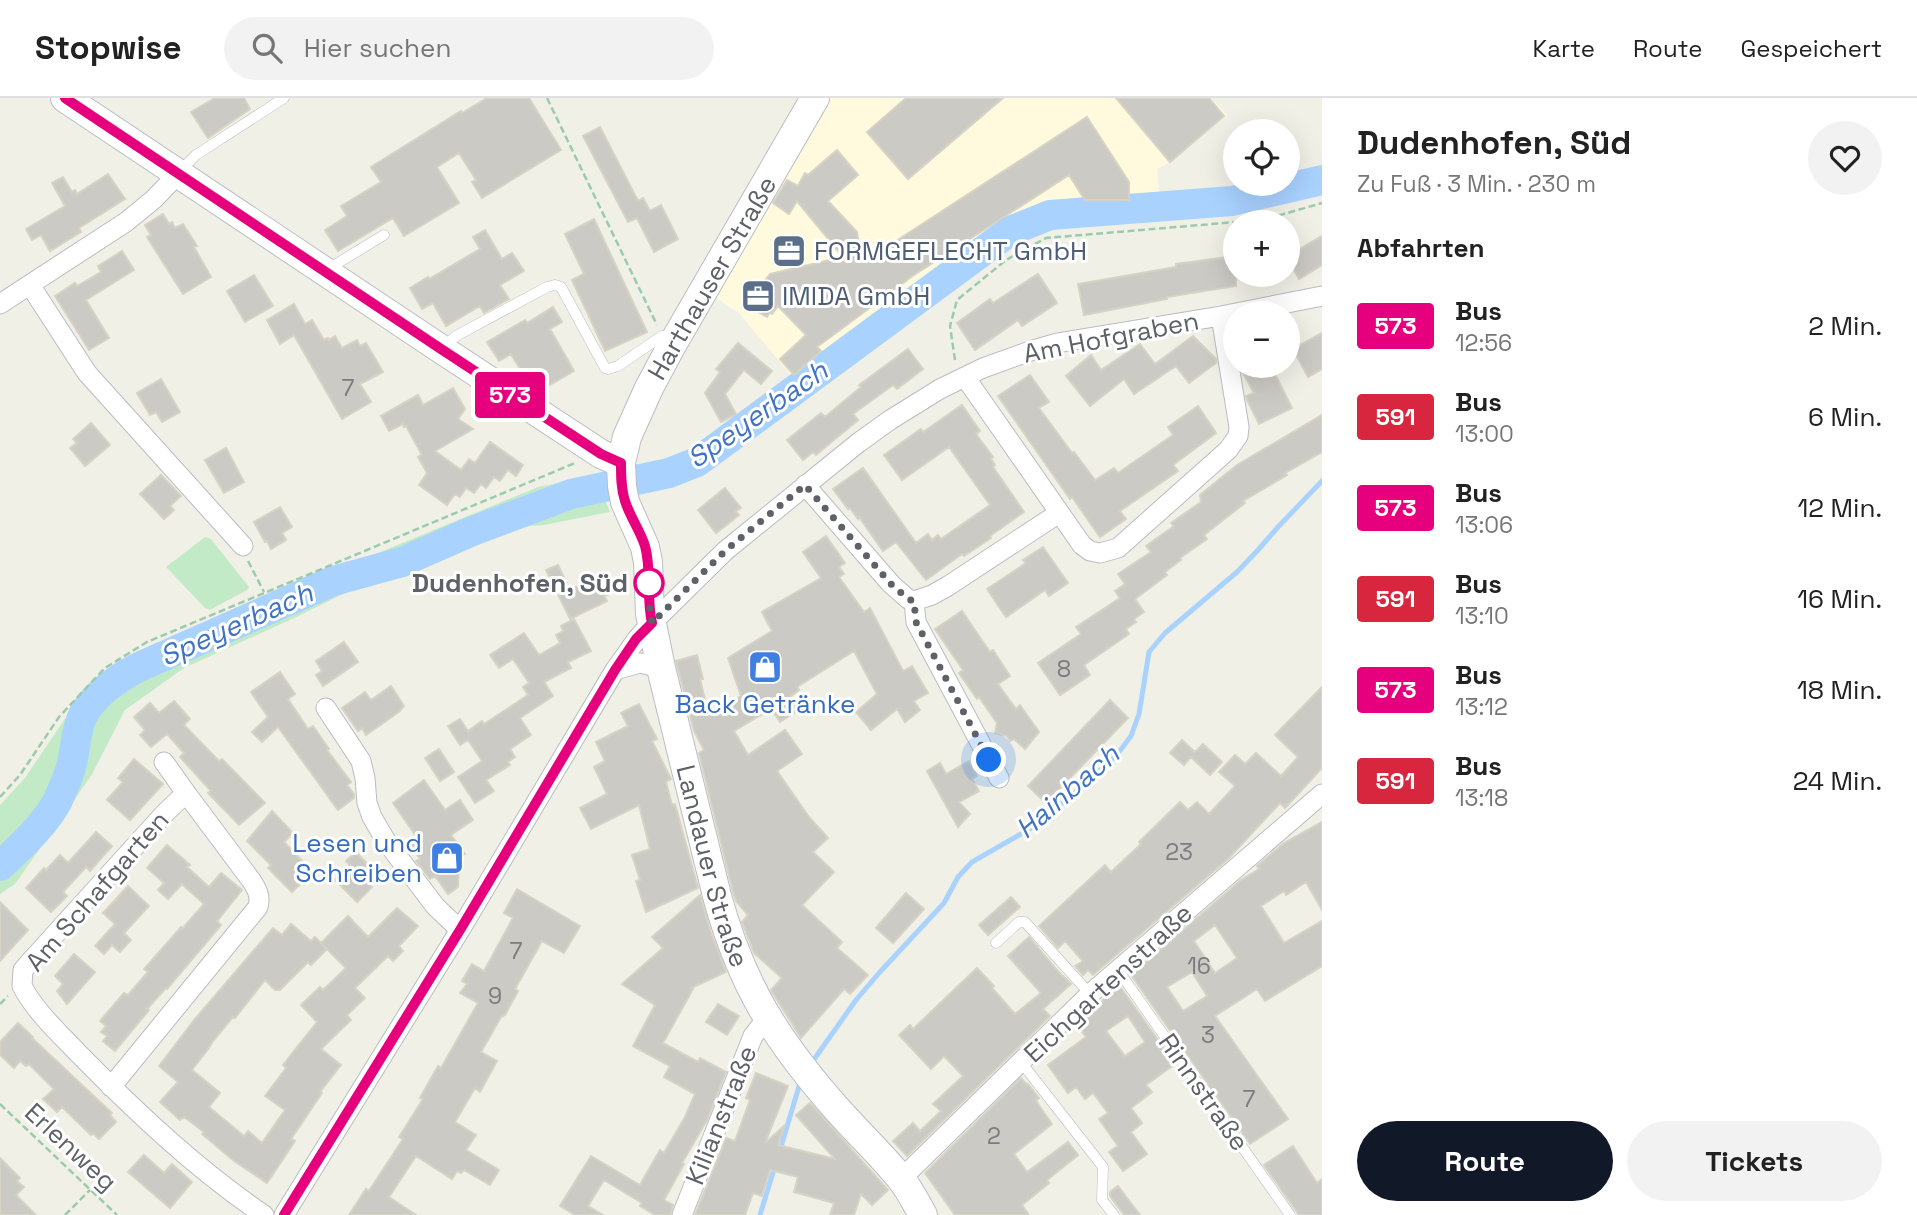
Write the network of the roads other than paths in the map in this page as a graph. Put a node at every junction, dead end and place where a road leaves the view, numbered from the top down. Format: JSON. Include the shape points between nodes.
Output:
{"nodes":[{"id":1,"x":65,"y":98,"type":"edge"},
{"id":2,"x":284,"y":98,"type":"edge"},
{"id":3,"x":815,"y":98,"type":"edge"},
{"id":4,"x":179,"y":173,"type":"junction"},
{"id":5,"x":384,"y":234,"type":"dead end"},
{"id":6,"x":325,"y":271,"type":"junction"},
{"id":7,"x":30,"y":285,"type":"junction"},
{"id":8,"x":1322,"y":296,"type":"edge"},
{"id":9,"x":0,"y":304,"type":"edge"},
{"id":10,"x":1221,"y":316,"type":"junction"},
{"id":11,"x":663,"y":336,"type":"road end"},
{"id":12,"x":441,"y":349,"type":"junction"},
{"id":13,"x":965,"y":377,"type":"junction"},
{"id":14,"x":614,"y":463,"type":"junction"},
{"id":15,"x":805,"y":485,"type":"junction"},
{"id":16,"x":1059,"y":513,"type":"junction"},
{"id":17,"x":243,"y":546,"type":"road end"},
{"id":18,"x":914,"y":601,"type":"junction"},
{"id":19,"x":652,"y":623,"type":"junction"},
{"id":20,"x":661,"y":668,"type":"junction"},
{"id":21,"x":615,"y":670,"type":"junction"},
{"id":22,"x":326,"y":708,"type":"dead end"},
{"id":23,"x":164,"y":762,"type":"dead end"},
{"id":24,"x":999,"y":778,"type":"dead end"},
{"id":25,"x":186,"y":793,"type":"junction"},
{"id":26,"x":1322,"y":794,"type":"edge"},
{"id":27,"x":460,"y":930,"type":"junction"},
{"id":28,"x":996,"y":943,"type":"dead end"},
{"id":29,"x":1118,"y":970,"type":"junction"},
{"id":30,"x":1090,"y":995,"type":"junction"},
{"id":31,"x":767,"y":1018,"type":"junction"},
{"id":32,"x":1021,"y":1062,"type":"junction"},
{"id":33,"x":111,"y":1087,"type":"junction"},
{"id":34,"x":901,"y":1179,"type":"junction"},
{"id":35,"x":264,"y":1215,"type":"edge"},
{"id":36,"x":284,"y":1215,"type":"edge"},
{"id":37,"x":682,"y":1215,"type":"edge"},
{"id":38,"x":923,"y":1215,"type":"edge"},
{"id":39,"x":1114,"y":1215,"type":"edge"},
{"id":40,"x":1290,"y":1215,"type":"edge"}],
"edges":[{"from":1,"to":4,"type":"main road"},
{"from":2,"to":4,"type":"lane","via":[[196,155]]},
{"from":3,"to":14,"type":"main road","name":"Harthauser Straße","via":[[660,367]]},
{"from":4,"to":6,"type":"main road"},
{"from":4,"to":7,"type":"street","via":[[141,211]]},
{"from":5,"to":6,"type":"lane"},
{"from":6,"to":12,"type":"main road"},
{"from":7,"to":9,"type":"street"},
{"from":7,"to":17,"type":"street","via":[[87,373]]},
{"from":8,"to":10,"type":"street","name":"Am Hofgraben"},
{"from":10,"to":13,"type":"street","name":"Am Hofgraben","via":[[1057,343]]},
{"from":10,"to":16,"type":"street","via":[[1238,427],[1234,444],[1110,552],[1090,551],[1082,545]]},
{"from":11,"to":12,"type":"lane","via":[[618,366],[605,368],[561,287],[555,285],[456,336]]},
{"from":12,"to":14,"type":"main road"},
{"from":13,"to":15,"type":"street","name":"Am Hofgraben","via":[[890,420]]},
{"from":13,"to":16,"type":"street"},
{"from":14,"to":19,"type":"main road","name":"Landauer Straße","via":[[645,547]]},
{"from":15,"to":18,"type":"street","via":[[891,584]]},
{"from":15,"to":19,"type":"street","name":"Am Hofgraben","via":[[725,551]]},
{"from":16,"to":18,"type":"street","via":[[948,586]]},
{"from":18,"to":24,"type":"street","via":[[916,622]]},
{"from":19,"to":20,"type":"main road","name":"Landauer Straße"},
{"from":19,"to":21,"type":"street","name":"Am Hofgraben"},
{"from":20,"to":21,"type":"street","via":[[640,663]]},
{"from":20,"to":31,"type":"main road","name":"Landauer Straße","via":[[726,930]]},
{"from":21,"to":27,"type":"street","name":"Am Hofgraben"},
{"from":22,"to":27,"type":"street","via":[[361,761],[367,803],[379,829],[435,906]]},
{"from":23,"to":25,"type":"street","name":"Am Schafgarten"},
{"from":25,"to":33,"type":"street","name":"Am Schafgarten","via":[[251,880],[260,901]]},
{"from":25,"to":33,"type":"street","name":"Am Schafgarten","via":[[23,970],[26,995]]},
{"from":26,"to":29,"type":"street","name":"Eichgartenstraße"},
{"from":27,"to":36,"type":"street","name":"Am Hofgraben"},
{"from":28,"to":30,"type":"lane","via":[[1019,922],[1025,922]]},
{"from":29,"to":30,"type":"street","name":"Eichgartenstraße"},
{"from":29,"to":40,"type":"lane","name":"Rinnstraße"},
{"from":30,"to":32,"type":"street","name":"Eichgartenstraße"},
{"from":31,"to":34,"type":"main road","name":"Landauer Straße","via":[[820,1089]]},
{"from":31,"to":37,"type":"street","name":"Kilianstraße","via":[[753,1037]]},
{"from":32,"to":34,"type":"street","name":"Eichgartenstraße"},
{"from":32,"to":39,"type":"lane","via":[[1103,1167],[1102,1200]]},
{"from":33,"to":35,"type":"street","name":"Am Schafgarten"},
{"from":34,"to":38,"type":"main road","name":"Landauer Straße"}]}
